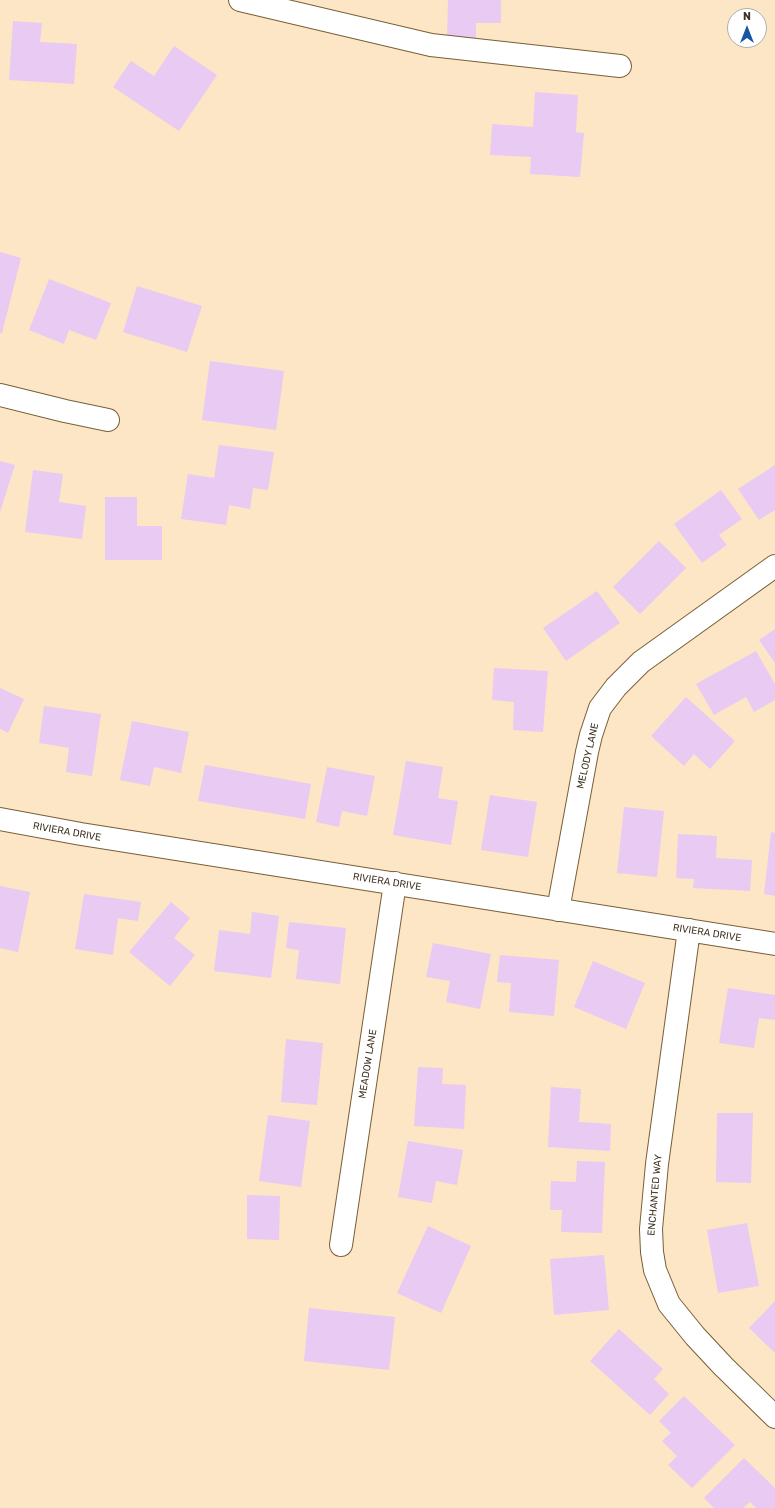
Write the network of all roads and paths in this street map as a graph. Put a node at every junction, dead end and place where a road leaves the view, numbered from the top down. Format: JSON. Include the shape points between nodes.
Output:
{"nodes":[{"id":1,"x":240,"y":0,"type":"edge"},
{"id":2,"x":620,"y":66,"type":"dead end"},
{"id":3,"x":0,"y":395,"type":"edge"},
{"id":4,"x":108,"y":420,"type":"dead end"},
{"id":5,"x":775,"y":566,"type":"edge"},
{"id":6,"x":0,"y":819,"type":"edge"},
{"id":7,"x":395,"y":883,"type":"junction"},
{"id":8,"x":558,"y":910,"type":"junction"},
{"id":9,"x":689,"y":930,"type":"junction"},
{"id":10,"x":775,"y":944,"type":"edge"},
{"id":11,"x":341,"y":1245,"type":"dead end"},
{"id":12,"x":775,"y":1416,"type":"edge"}],
"edges":[{"from":1,"to":2,"type":"street","via":[[431,45]]},
{"from":3,"to":4,"type":"street"},
{"from":5,"to":8,"type":"street","name":"MELODY LANE","via":[[641,662],[616,686],[600,708],[587,752]]},
{"from":6,"to":7,"type":"street","name":"RIVIERA DRIVE","via":[[80,834]]},
{"from":7,"to":8,"type":"street","name":"RIVIERA DRIVE"},
{"from":7,"to":11,"type":"street","name":"MEADOW LANE"},
{"from":8,"to":9,"type":"street","name":"RIVIERA DRIVE"},
{"from":9,"to":10,"type":"street","name":"RIVIERA DRIVE"},
{"from":9,"to":12,"type":"street","name":"ENCHANTED WAY","via":[[657,1164],[651,1229],[655,1270],[669,1304],[695,1336]]}]}
